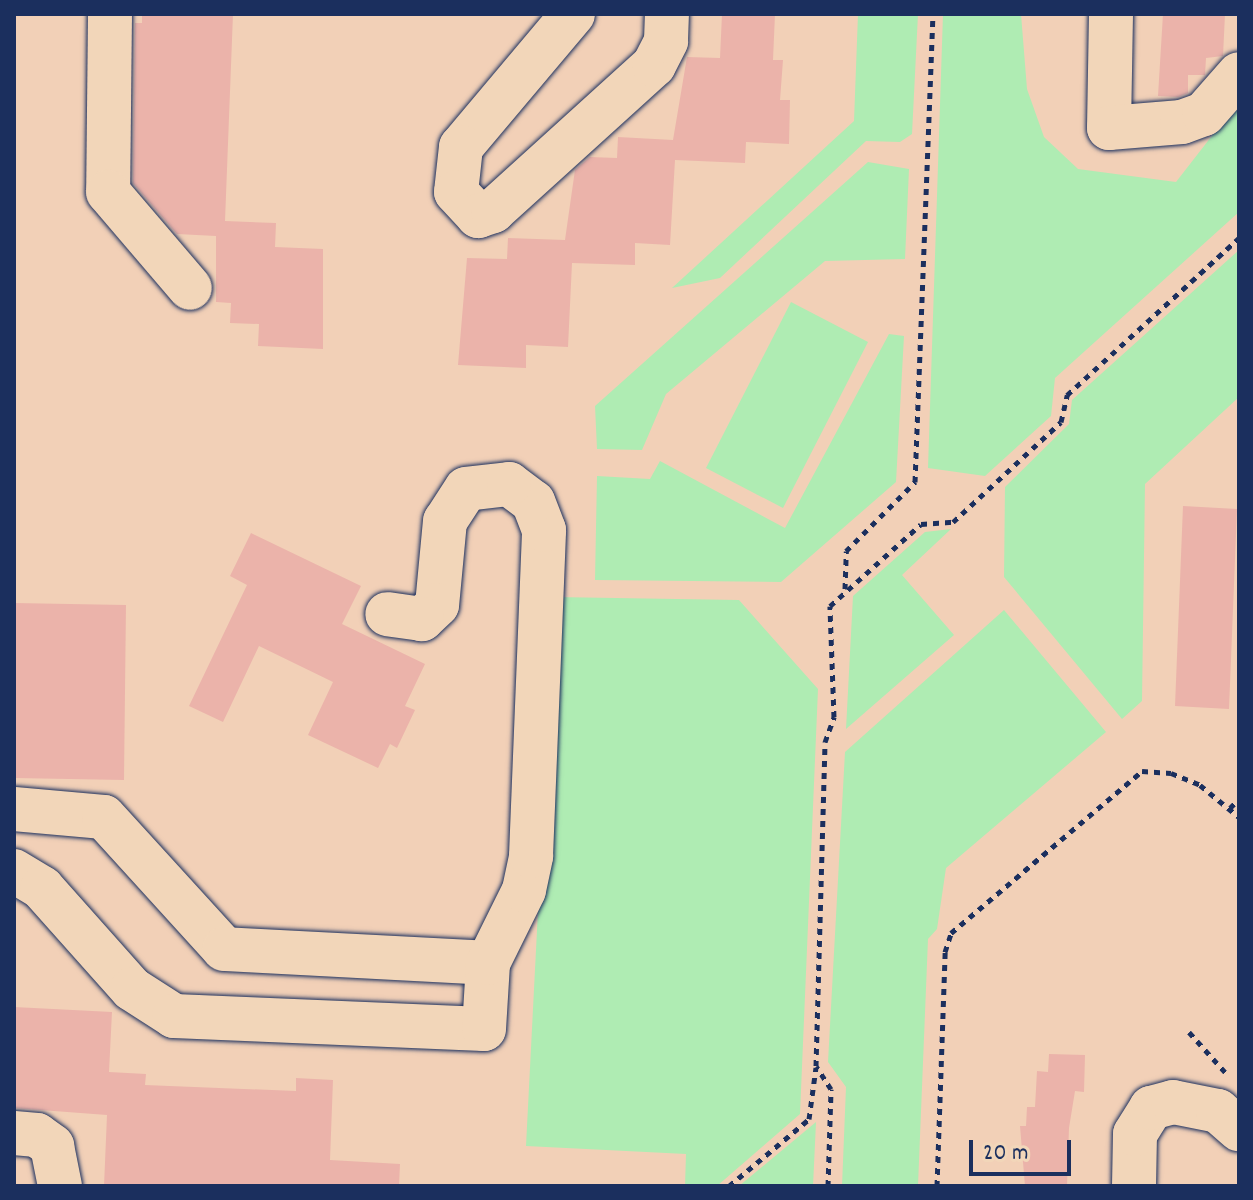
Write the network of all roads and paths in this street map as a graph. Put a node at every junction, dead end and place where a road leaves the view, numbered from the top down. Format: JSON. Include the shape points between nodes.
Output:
{"nodes":[{"id":1,"x":110,"y":14,"type":"edge"},
{"id":2,"x":573,"y":14,"type":"edge"},
{"id":3,"x":667,"y":14,"type":"edge"},
{"id":4,"x":933,"y":14,"type":"edge"},
{"id":5,"x":1111,"y":14,"type":"edge"},
{"id":6,"x":1239,"y":74,"type":"edge"},
{"id":7,"x":1239,"y":238,"type":"edge"},
{"id":8,"x":190,"y":288,"type":"dead end"},
{"id":9,"x":845,"y":590,"type":"junction"},
{"id":10,"x":387,"y":614,"type":"dead end"},
{"id":11,"x":1239,"y":799,"type":"edge"},
{"id":12,"x":1230,"y":808,"type":"junction"},
{"id":13,"x":14,"y":809,"type":"edge"},
{"id":14,"x":1239,"y":817,"type":"edge"},
{"id":15,"x":14,"y":871,"type":"edge"},
{"id":16,"x":488,"y":963,"type":"junction"},
{"id":17,"x":1189,"y":1032,"type":"dead end"},
{"id":18,"x":816,"y":1066,"type":"junction"},
{"id":19,"x":1235,"y":1083,"type":"dead end"},
{"id":20,"x":1239,"y":1129,"type":"edge"},
{"id":21,"x":14,"y":1133,"type":"edge"},
{"id":22,"x":60,"y":1186,"type":"edge"},
{"id":23,"x":729,"y":1186,"type":"edge"},
{"id":24,"x":828,"y":1186,"type":"edge"},
{"id":25,"x":937,"y":1186,"type":"edge"},
{"id":26,"x":1134,"y":1186,"type":"edge"}],
"edges":[{"from":1,"to":8,"type":"lane","via":[[108,192]]},
{"from":2,"to":3,"type":"lane","via":[[461,147],[456,192],[478,216],[493,211],[654,65],[666,41]]},
{"from":4,"to":9,"type":"path","via":[[915,482],[846,551]]},
{"from":5,"to":6,"type":"lane","via":[[1109,128],[1182,122],[1204,114]]},
{"from":7,"to":9,"type":"path","via":[[1067,395],[1061,422],[953,522],[921,524]]},
{"from":9,"to":18,"type":"path","via":[[830,606],[834,717],[825,742]]},
{"from":10,"to":16,"type":"lane","via":[[422,619],[437,605],[445,521],[466,489],[509,484],[533,502],[544,530],[531,856],[518,905]]},
{"from":11,"to":12,"type":"path"},
{"from":12,"to":14,"type":"path"},
{"from":12,"to":25,"type":"path","via":[[1200,785],[1171,773],[1142,771],[951,933],[945,952]]},
{"from":13,"to":16,"type":"lane","via":[[104,817],[224,949]]},
{"from":15,"to":16,"type":"lane","via":[[42,888],[132,989],[174,1016],[484,1029]]},
{"from":17,"to":19,"type":"path"},
{"from":18,"to":23,"type":"path","via":[[809,1119]]},
{"from":18,"to":24,"type":"path","via":[[831,1089]]},
{"from":20,"to":26,"type":"lane","via":[[1218,1111],[1173,1102],[1151,1108],[1135,1134]]},
{"from":21,"to":22,"type":"lane","via":[[37,1135],[52,1146]]}]}
